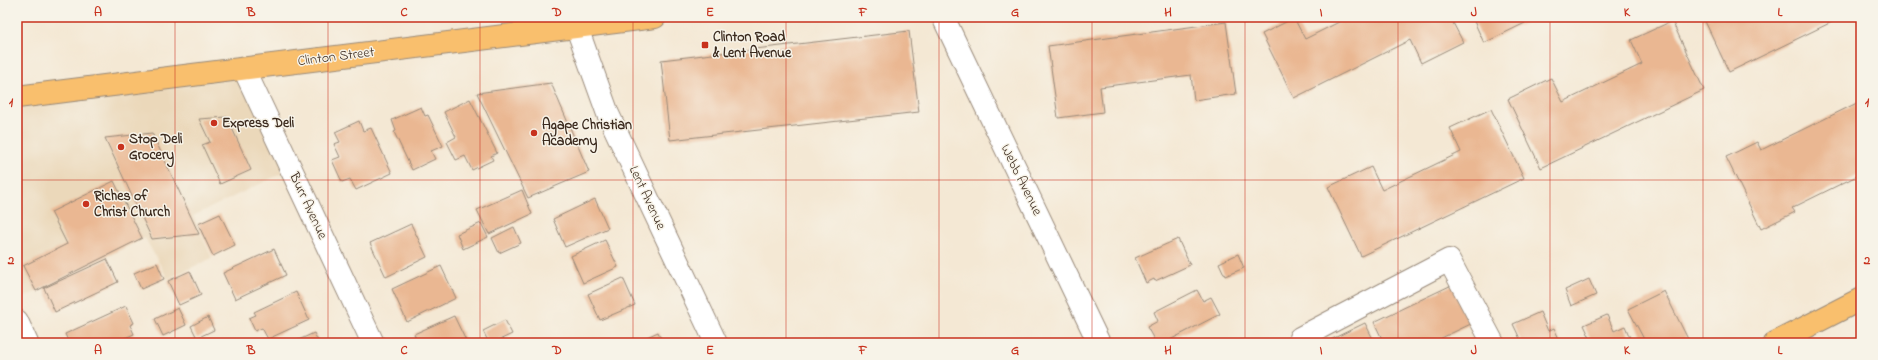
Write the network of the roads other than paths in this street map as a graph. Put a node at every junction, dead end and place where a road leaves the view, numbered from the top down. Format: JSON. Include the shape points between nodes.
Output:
{"nodes":[{"id":1,"x":655,"y":17,"type":"edge"},
{"id":2,"x":943,"y":17,"type":"edge"},
{"id":3,"x":574,"y":22,"type":"edge"},
{"id":4,"x":244,"y":68,"type":"junction"},
{"id":5,"x":17,"y":97,"type":"edge"},
{"id":6,"x":1861,"y":299,"type":"edge"},
{"id":7,"x":17,"y":322,"type":"edge"},
{"id":8,"x":27,"y":343,"type":"edge"},
{"id":9,"x":373,"y":343,"type":"edge"},
{"id":10,"x":716,"y":343,"type":"edge"},
{"id":11,"x":1099,"y":343,"type":"edge"},
{"id":12,"x":1303,"y":343,"type":"edge"},
{"id":13,"x":1493,"y":343,"type":"edge"},
{"id":14,"x":1775,"y":343,"type":"edge"}],
"edges":[{"from":1,"to":3,"type":"main road","name":"Clinton Street"},
{"from":2,"to":11,"type":"street","name":"Webb Avenue"},
{"from":3,"to":4,"type":"main road","name":"Clinton Street"},
{"from":3,"to":10,"type":"street","name":"Lent Avenue","via":[[608,114]]},
{"from":4,"to":5,"type":"main road","name":"Clinton Street"},
{"from":4,"to":9,"type":"street","name":"Burr Avenue"},
{"from":6,"to":14,"type":"main road"},
{"from":7,"to":8,"type":"street"},
{"from":12,"to":13,"type":"street","via":[[1300,338],[1449,260]]}]}
